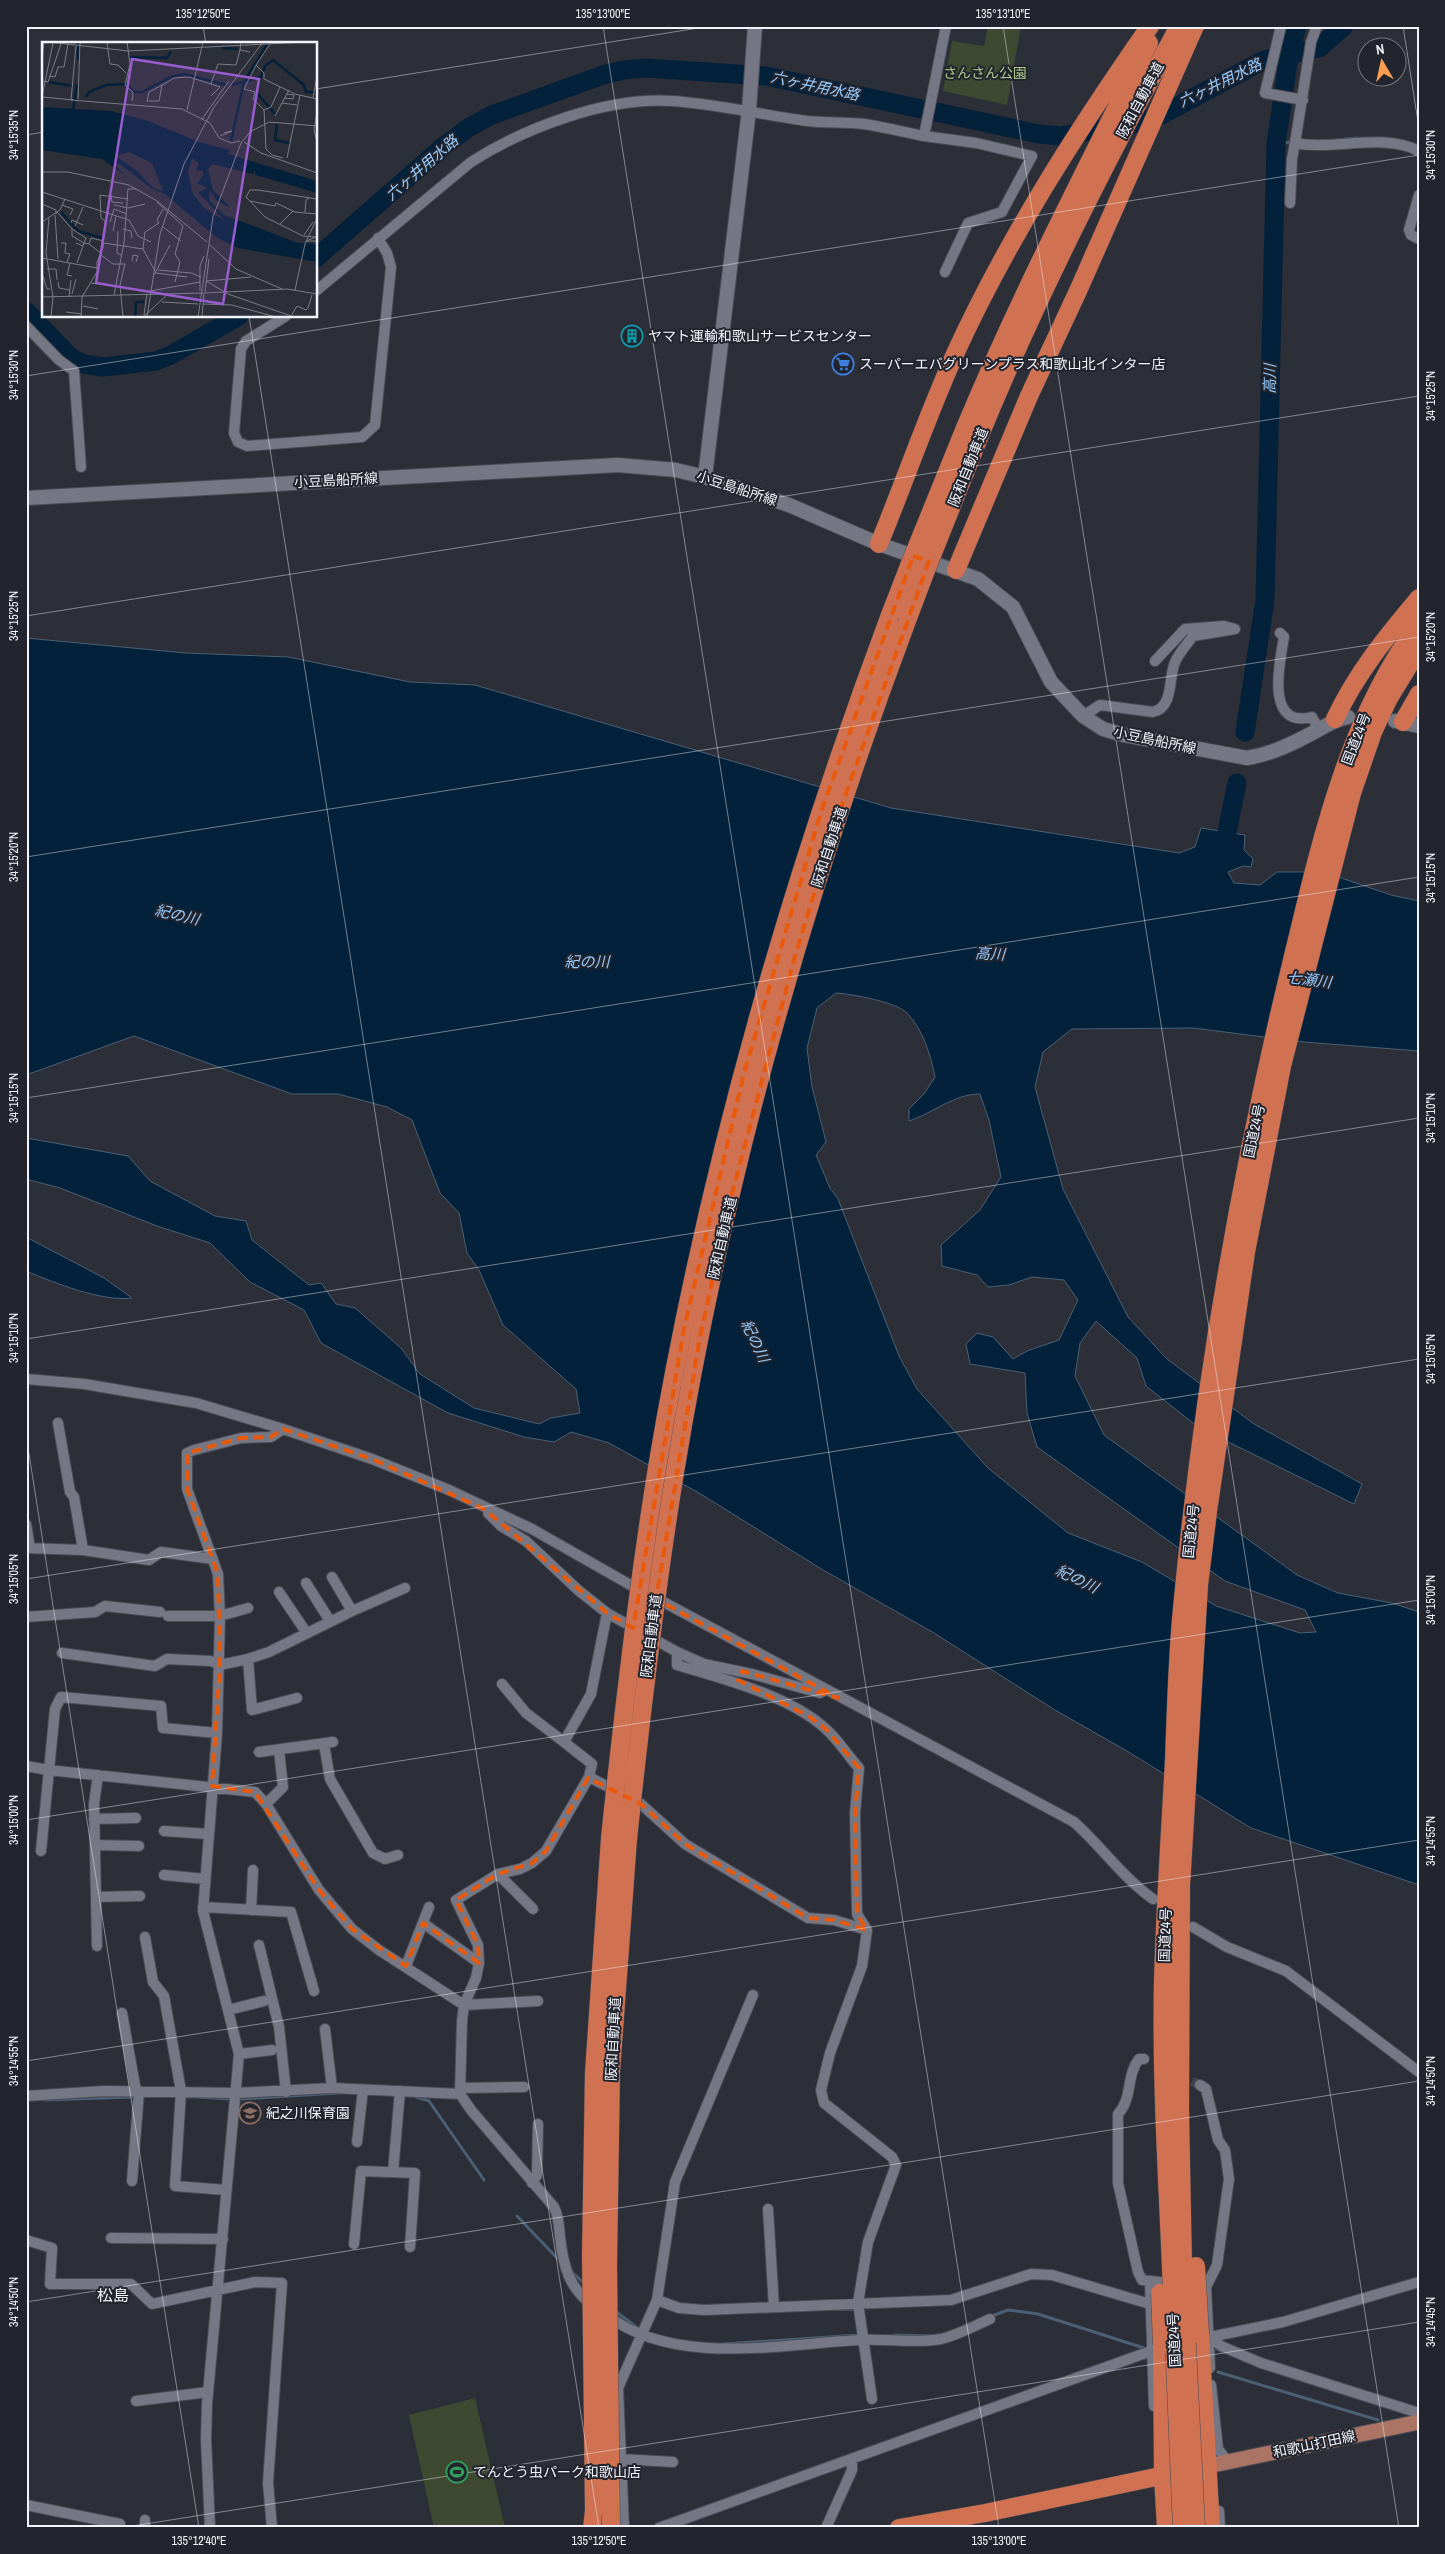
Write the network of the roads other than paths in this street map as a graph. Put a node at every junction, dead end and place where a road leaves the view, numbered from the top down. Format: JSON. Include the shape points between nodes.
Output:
{"nodes":[{"id":1,"x":755,"y":26,"type":"edge"},
{"id":2,"x":946,"y":26,"type":"edge"},
{"id":3,"x":1150,"y":26,"type":"edge"},
{"id":4,"x":1158,"y":26,"type":"edge"},
{"id":5,"x":1179,"y":26,"type":"edge"},
{"id":6,"x":1195,"y":26,"type":"edge"},
{"id":7,"x":1281,"y":26,"type":"edge"},
{"id":8,"x":1317,"y":26,"type":"edge"},
{"id":9,"x":1299,"y":99,"type":"junction"},
{"id":10,"x":749,"y":110,"type":"junction"},
{"id":11,"x":924,"y":136,"type":"junction"},
{"id":12,"x":1296,"y":143,"type":"junction"},
{"id":13,"x":1419,"y":151,"type":"edge"},
{"id":14,"x":1419,"y":195,"type":"edge"},
{"id":15,"x":1290,"y":203,"type":"dead end"},
{"id":16,"x":378,"y":238,"type":"junction"},
{"id":17,"x":1419,"y":239,"type":"edge"},
{"id":18,"x":945,"y":272,"type":"dead end"},
{"id":19,"x":318,"y":289,"type":"edge"},
{"id":20,"x":283,"y":318,"type":"edge"},
{"id":21,"x":26,"y":326,"type":"edge"},
{"id":22,"x":973,"y":432,"type":"junction"},
{"id":23,"x":81,"y":466,"type":"dead end"},
{"id":24,"x":705,"y":477,"type":"junction"},
{"id":25,"x":26,"y":498,"type":"edge"},
{"id":26,"x":879,"y":544,"type":"junction"},
{"id":27,"x":917,"y":569,"type":"junction"},
{"id":28,"x":956,"y":570,"type":"junction"},
{"id":29,"x":1419,"y":598,"type":"edge"},
{"id":30,"x":1419,"y":624,"type":"edge"},
{"id":31,"x":1280,"y":633,"type":"dead end"},
{"id":32,"x":1419,"y":648,"type":"edge"},
{"id":33,"x":1155,"y":661,"type":"dead end"},
{"id":34,"x":1419,"y":694,"type":"edge"},
{"id":35,"x":1083,"y":716,"type":"junction"},
{"id":36,"x":1341,"y":718,"type":"joint"},
{"id":37,"x":1406,"y":723,"type":"edge"},
{"id":38,"x":1319,"y":730,"type":"junction"},
{"id":39,"x":1345,"y":791,"type":"junction"},
{"id":40,"x":26,"y":1379,"type":"edge"},
{"id":41,"x":58,"y":1424,"type":"dead end"},
{"id":42,"x":283,"y":1428,"type":"junction"},
{"id":43,"x":484,"y":1509,"type":"junction"},
{"id":44,"x":26,"y":1524,"type":"edge"},
{"id":45,"x":28,"y":1548,"type":"edge"},
{"id":46,"x":83,"y":1550,"type":"junction"},
{"id":47,"x":212,"y":1559,"type":"junction"},
{"id":48,"x":332,"y":1577,"type":"dead end"},
{"id":49,"x":306,"y":1583,"type":"dead end"},
{"id":50,"x":405,"y":1588,"type":"dead end"},
{"id":51,"x":279,"y":1592,"type":"dead end"},
{"id":52,"x":248,"y":1608,"type":"dead end"},
{"id":53,"x":352,"y":1611,"type":"junction"},
{"id":54,"x":607,"y":1613,"type":"junction"},
{"id":55,"x":220,"y":1616,"type":"junction"},
{"id":56,"x":26,"y":1617,"type":"edge"},
{"id":57,"x":330,"y":1621,"type":"junction"},
{"id":58,"x":306,"y":1632,"type":"junction"},
{"id":59,"x":62,"y":1652,"type":"dead end"},
{"id":60,"x":677,"y":1652,"type":"junction"},
{"id":61,"x":248,"y":1659,"type":"junction"},
{"id":62,"x":220,"y":1665,"type":"junction"},
{"id":63,"x":502,"y":1684,"type":"dead end"},
{"id":64,"x":297,"y":1698,"type":"dead end"},
{"id":65,"x":838,"y":1698,"type":"junction"},
{"id":66,"x":217,"y":1733,"type":"junction"},
{"id":67,"x":564,"y":1742,"type":"junction"},
{"id":68,"x":279,"y":1750,"type":"junction"},
{"id":69,"x":258,"y":1752,"type":"dead end"},
{"id":70,"x":26,"y":1766,"type":"edge"},
{"id":71,"x":48,"y":1770,"type":"junction"},
{"id":72,"x":98,"y":1775,"type":"junction"},
{"id":73,"x":589,"y":1777,"type":"junction"},
{"id":74,"x":212,"y":1786,"type":"junction"},
{"id":75,"x":266,"y":1804,"type":"junction"},
{"id":76,"x":136,"y":1818,"type":"dead end"},
{"id":77,"x":94,"y":1819,"type":"junction"},
{"id":78,"x":164,"y":1831,"type":"dead end"},
{"id":79,"x":208,"y":1834,"type":"junction"},
{"id":80,"x":95,"y":1845,"type":"junction"},
{"id":81,"x":139,"y":1846,"type":"dead end"},
{"id":82,"x":41,"y":1851,"type":"dead end"},
{"id":83,"x":398,"y":1855,"type":"dead end"},
{"id":84,"x":253,"y":1870,"type":"dead end"},
{"id":85,"x":498,"y":1874,"type":"junction"},
{"id":86,"x":164,"y":1875,"type":"dead end"},
{"id":87,"x":205,"y":1879,"type":"junction"},
{"id":88,"x":1174,"y":1881,"type":"junction"},
{"id":89,"x":140,"y":1896,"type":"dead end"},
{"id":90,"x":96,"y":1897,"type":"junction"},
{"id":91,"x":1153,"y":1898,"type":"dead end"},
{"id":92,"x":202,"y":1907,"type":"junction"},
{"id":93,"x":429,"y":1907,"type":"dead end"},
{"id":94,"x":533,"y":1909,"type":"dead end"},
{"id":95,"x":252,"y":1910,"type":"junction"},
{"id":96,"x":423,"y":1923,"type":"junction"},
{"id":97,"x":1193,"y":1927,"type":"dead end"},
{"id":98,"x":867,"y":1930,"type":"junction"},
{"id":99,"x":145,"y":1937,"type":"dead end"},
{"id":100,"x":259,"y":1945,"type":"dead end"},
{"id":101,"x":97,"y":1946,"type":"dead end"},
{"id":102,"x":478,"y":1963,"type":"junction"},
{"id":103,"x":406,"y":1966,"type":"junction"},
{"id":104,"x":314,"y":1991,"type":"dead end"},
{"id":105,"x":753,"y":1995,"type":"dead end"},
{"id":106,"x":264,"y":2001,"type":"dead end"},
{"id":107,"x":538,"y":2001,"type":"dead end"},
{"id":108,"x":464,"y":2004,"type":"junction"},
{"id":109,"x":228,"y":2010,"type":"junction"},
{"id":110,"x":122,"y":2013,"type":"dead end"},
{"id":111,"x":325,"y":2029,"type":"dead end"},
{"id":112,"x":272,"y":2050,"type":"dead end"},
{"id":113,"x":239,"y":2054,"type":"junction"},
{"id":114,"x":1144,"y":2059,"type":"dead end"},
{"id":115,"x":602,"y":2072,"type":"junction"},
{"id":116,"x":1419,"y":2072,"type":"edge"},
{"id":117,"x":1200,"y":2085,"type":"tunnel mouth"},
{"id":118,"x":524,"y":2087,"type":"dead end"},
{"id":119,"x":332,"y":2088,"type":"junction"},
{"id":120,"x":460,"y":2091,"type":"junction"},
{"id":121,"x":286,"y":2092,"type":"junction"},
{"id":122,"x":362,"y":2092,"type":"junction"},
{"id":123,"x":235,"y":2093,"type":"junction"},
{"id":124,"x":138,"y":2094,"type":"junction"},
{"id":125,"x":400,"y":2094,"type":"junction"},
{"id":126,"x":181,"y":2095,"type":"junction"},
{"id":127,"x":26,"y":2096,"type":"edge"},
{"id":128,"x":538,"y":2124,"type":"dead end"},
{"id":129,"x":357,"y":2142,"type":"dead end"},
{"id":130,"x":393,"y":2172,"type":"junction"},
{"id":131,"x":132,"y":2181,"type":"dead end"},
{"id":132,"x":532,"y":2183,"type":"junction"},
{"id":133,"x":226,"y":2190,"type":"junction"},
{"id":134,"x":768,"y":2209,"type":"dead end"},
{"id":135,"x":111,"y":2238,"type":"dead end"},
{"id":136,"x":223,"y":2239,"type":"junction"},
{"id":137,"x":26,"y":2240,"type":"edge"},
{"id":138,"x":354,"y":2244,"type":"dead end"},
{"id":139,"x":410,"y":2247,"type":"dead end"},
{"id":140,"x":1172,"y":2270,"type":"junction"},
{"id":141,"x":1419,"y":2282,"type":"edge"},
{"id":142,"x":1206,"y":2287,"type":"junction"},
{"id":143,"x":218,"y":2292,"type":"junction"},
{"id":144,"x":657,"y":2300,"type":"junction"},
{"id":145,"x":858,"y":2303,"type":"junction"},
{"id":146,"x":1150,"y":2304,"type":"junction"},
{"id":147,"x":774,"y":2308,"type":"junction"},
{"id":148,"x":990,"y":2319,"type":"dead end"},
{"id":149,"x":644,"y":2333,"type":"junction"},
{"id":150,"x":1205,"y":2336,"type":"junction"},
{"id":151,"x":863,"y":2337,"type":"junction"},
{"id":152,"x":1156,"y":2348,"type":"junction"},
{"id":153,"x":208,"y":2392,"type":"junction"},
{"id":154,"x":872,"y":2399,"type":"dead end"},
{"id":155,"x":136,"y":2401,"type":"dead end"},
{"id":156,"x":1419,"y":2413,"type":"edge"},
{"id":157,"x":1419,"y":2422,"type":"edge"},
{"id":158,"x":621,"y":2459,"type":"junction"},
{"id":159,"x":852,"y":2459,"type":"junction"},
{"id":160,"x":673,"y":2462,"type":"dead end"},
{"id":161,"x":1228,"y":2462,"type":"junction"},
{"id":162,"x":1208,"y":2466,"type":"junction"},
{"id":163,"x":1160,"y":2471,"type":"junction"},
{"id":164,"x":26,"y":2505,"type":"edge"},
{"id":165,"x":593,"y":2522,"type":"edge"},
{"id":166,"x":120,"y":2524,"type":"dead end"},
{"id":167,"x":210,"y":2528,"type":"edge"},
{"id":168,"x":272,"y":2528,"type":"edge"},
{"id":169,"x":611,"y":2528,"type":"edge"},
{"id":170,"x":624,"y":2528,"type":"edge"},
{"id":171,"x":659,"y":2528,"type":"edge"},
{"id":172,"x":826,"y":2528,"type":"edge"},
{"id":173,"x":900,"y":2528,"type":"edge"},
{"id":174,"x":1158,"y":2528,"type":"edge"},
{"id":175,"x":1166,"y":2528,"type":"edge"},
{"id":176,"x":1182,"y":2528,"type":"edge"},
{"id":177,"x":1196,"y":2528,"type":"edge"},
{"id":178,"x":1211,"y":2528,"type":"edge"},
{"id":179,"x":1220,"y":2528,"type":"edge"}],
"edges":[{"from":1,"to":10,"type":"main road"},
{"from":2,"to":11,"type":"street"},
{"from":3,"to":26,"type":"highway","via":[[1067,148],[1002,261],[955,355]]},
{"from":4,"to":22,"type":"highway","name":"阪和自動車道","via":[[1022,298]]},
{"from":5,"to":22,"type":"highway","name":"阪和自動車道","via":[[1116,144]]},
{"from":6,"to":28,"type":"highway","via":[[1029,396]]},
{"from":7,"to":9,"type":"street","via":[[1265,93]]},
{"from":8,"to":9,"type":"street"},
{"from":9,"to":12,"type":"street"},
{"from":10,"to":11,"type":"street","via":[[808,121],[863,124]]},
{"from":10,"to":16,"type":"street","via":[[671,101],[642,102],[612,106],[541,127],[499,144],[472,162]]},
{"from":10,"to":24,"type":"main road"},
{"from":11,"to":18,"type":"street","via":[[976,143],[1032,156],[1002,212],[968,223]]},
{"from":12,"to":13,"type":"street","via":[[1382,144]]},
{"from":12,"to":15,"type":"street"},
{"from":14,"to":17,"type":"street","via":[[1409,230],[1410,235]]},
{"from":16,"to":19,"type":"street"},
{"from":16,"to":20,"type":"street","via":[[391,267],[375,424],[362,437],[247,446],[238,442],[234,433],[241,349],[246,341]]},
{"from":21,"to":23,"type":"street","via":[[74,371]]},
{"from":22,"to":27,"type":"highway","name":"阪和自動車道","bridge":true},
{"from":24,"to":25,"type":"main road","name":"小豆島船所線","via":[[676,470],[618,465]]},
{"from":24,"to":26,"type":"main road","name":"小豆島船所線","via":[[789,505]]},
{"from":26,"to":28,"type":"main road","name":"小豆島船所線"},
{"from":27,"to":115,"type":"highway","name":"阪和自動車道","bridge":true,"via":[[905,626],[838,816],[795,956],[728,1209],[700,1337],[653,1622],[616,1976]]},
{"from":27,"to":115,"type":"highway","name":"阪和自動車道","bridge":true,"via":[[890,615],[824,803],[782,939],[744,1073],[684,1329],[658,1465],[636,1608],[610,1838]]},
{"from":28,"to":35,"type":"main road","name":"小豆島船所線","via":[[978,580],[1013,607],[1051,682]]},
{"from":29,"to":36,"type":"highway","via":[[1377,647],[1349,688]]},
{"from":30,"to":39,"type":"highway","name":"国道24号","via":[[1400,648],[1370,702],[1354,740]]},
{"from":31,"to":38,"type":"street","via":[[1284,637],[1277,679],[1281,703],[1288,713],[1302,719],[1312,717]]},
{"from":32,"to":39,"type":"highway","name":"国道24号","via":[[1394,690]]},
{"from":33,"to":35,"type":"street","via":[[1185,629],[1224,626],[1235,629],[1193,636],[1175,662],[1165,705],[1159,710],[1152,712],[1100,705]]},
{"from":34,"to":37,"type":"highway"},
{"from":35,"to":38,"type":"main road","name":"小豆島船所線","via":[[1102,729],[1124,735],[1247,758],[1283,748]]},
{"from":36,"to":38,"type":"main road","name":"小豆島船所線"},
{"from":39,"to":88,"type":"highway","name":"国道24号","via":[[1282,1066],[1246,1252],[1199,1585]]},
{"from":40,"to":42,"type":"street","via":[[84,1384],[196,1403]]},
{"from":41,"to":46,"type":"street"},
{"from":42,"to":43,"type":"street","via":[[449,1490]]},
{"from":42,"to":47,"type":"street","via":[[271,1438],[241,1438],[188,1453],[187,1489]]},
{"from":43,"to":54,"type":"street","via":[[501,1526],[526,1541]]},
{"from":43,"to":65,"type":"street","via":[[532,1529]]},
{"from":44,"to":45,"type":"street"},
{"from":45,"to":46,"type":"street"},
{"from":46,"to":47,"type":"street","via":[[150,1560],[161,1552]]},
{"from":47,"to":55,"type":"street","via":[[218,1574]]},
{"from":48,"to":53,"type":"street"},
{"from":49,"to":57,"type":"street"},
{"from":50,"to":53,"type":"street"},
{"from":51,"to":58,"type":"street"},
{"from":52,"to":55,"type":"street"},
{"from":53,"to":57,"type":"street"},
{"from":54,"to":60,"type":"street"},
{"from":54,"to":67,"type":"street","via":[[591,1694]]},
{"from":55,"to":56,"type":"street","via":[[164,1614],[105,1606],[96,1612]]},
{"from":55,"to":62,"type":"street"},
{"from":57,"to":58,"type":"street"},
{"from":58,"to":61,"type":"street","via":[[269,1652]]},
{"from":59,"to":62,"type":"street","via":[[154,1666],[167,1659],[211,1661]]},
{"from":60,"to":65,"type":"street","via":[[704,1664]]},
{"from":60,"to":98,"type":"street","via":[[677,1665],[755,1689],[810,1717],[827,1730],[859,1768],[855,1813],[857,1914]]},
{"from":61,"to":62,"type":"street"},
{"from":61,"to":64,"type":"street","via":[[252,1710]]},
{"from":62,"to":66,"type":"street"},
{"from":63,"to":67,"type":"street","via":[[526,1714]]},
{"from":65,"to":91,"type":"street","via":[[1074,1822],[1125,1878]]},
{"from":66,"to":71,"type":"street","via":[[163,1728],[162,1706],[61,1697],[54,1709]]},
{"from":66,"to":74,"type":"street"},
{"from":67,"to":73,"type":"street","via":[[592,1764]]},
{"from":68,"to":69,"type":"street"},
{"from":68,"to":75,"type":"street","via":[[283,1787]]},
{"from":68,"to":83,"type":"street","via":[[328,1743],[330,1779],[373,1853],[385,1859]]},
{"from":70,"to":71,"type":"street"},
{"from":71,"to":72,"type":"street"},
{"from":71,"to":82,"type":"street"},
{"from":72,"to":74,"type":"street"},
{"from":72,"to":77,"type":"street"},
{"from":73,"to":85,"type":"street","via":[[546,1851],[526,1866]]},
{"from":73,"to":98,"type":"street","via":[[641,1804],[685,1844],[808,1918],[834,1920]]},
{"from":74,"to":75,"type":"street","via":[[255,1792]]},
{"from":74,"to":79,"type":"street"},
{"from":75,"to":103,"type":"street","via":[[319,1890],[352,1929]]},
{"from":76,"to":77,"type":"street"},
{"from":77,"to":80,"type":"street"},
{"from":78,"to":79,"type":"street"},
{"from":79,"to":87,"type":"street"},
{"from":80,"to":81,"type":"street"},
{"from":80,"to":90,"type":"street"},
{"from":84,"to":95,"type":"street"},
{"from":85,"to":94,"type":"street"},
{"from":85,"to":102,"type":"street","via":[[456,1900],[478,1945]]},
{"from":86,"to":87,"type":"street"},
{"from":87,"to":92,"type":"street"},
{"from":88,"to":140,"type":"highway","name":"国道24号","via":[[1180,2110]]},
{"from":88,"to":140,"type":"highway","name":"国道24号","via":[[1163,1982]]},
{"from":89,"to":90,"type":"street"},
{"from":90,"to":101,"type":"street"},
{"from":92,"to":95,"type":"street"},
{"from":92,"to":109,"type":"street"},
{"from":93,"to":96,"type":"street"},
{"from":95,"to":104,"type":"street","via":[[291,1912]]},
{"from":96,"to":102,"type":"street"},
{"from":96,"to":103,"type":"street"},
{"from":97,"to":116,"type":"street","via":[[1286,1971]]},
{"from":98,"to":145,"type":"street","via":[[862,1966],[830,2053],[821,2090],[824,2103],[892,2157],[896,2164],[868,2242]]},
{"from":99,"to":126,"type":"street","via":[[153,1982],[164,1996]]},
{"from":100,"to":121,"type":"street","via":[[279,2027]]},
{"from":102,"to":108,"type":"street","via":[[476,1978]]},
{"from":103,"to":108,"type":"street"},
{"from":105,"to":144,"type":"street","via":[[675,2182]]},
{"from":106,"to":109,"type":"street"},
{"from":107,"to":108,"type":"street"},
{"from":108,"to":120,"type":"street"},
{"from":109,"to":113,"type":"street"},
{"from":110,"to":124,"type":"street"},
{"from":111,"to":119,"type":"street"},
{"from":112,"to":113,"type":"street"},
{"from":113,"to":123,"type":"street"},
{"from":114,"to":140,"type":"street","via":[[1139,2059],[1134,2065],[1126,2106],[1118,2114],[1118,2183],[1142,2280]]},
{"from":115,"to":165,"type":"highway","name":"阪和自動車道","bridge":true,"via":[[591,2255]]},
{"from":115,"to":169,"type":"highway","name":"阪和自動車道","bridge":true},
{"from":117,"to":142,"type":"street","via":[[1206,2090],[1218,2140],[1226,2150],[1229,2179],[1217,2265]]},
{"from":118,"to":120,"type":"street"},
{"from":119,"to":121,"type":"street"},
{"from":119,"to":122,"type":"street"},
{"from":120,"to":125,"type":"street"},
{"from":120,"to":132,"type":"street"},
{"from":121,"to":123,"type":"street"},
{"from":122,"to":125,"type":"street"},
{"from":122,"to":129,"type":"street"},
{"from":123,"to":126,"type":"street"},
{"from":123,"to":133,"type":"street"},
{"from":124,"to":126,"type":"street"},
{"from":124,"to":127,"type":"street"},
{"from":124,"to":131,"type":"street"},
{"from":125,"to":130,"type":"street"},
{"from":126,"to":133,"type":"street","via":[[174,2186]]},
{"from":128,"to":132,"type":"street","via":[[538,2175]]},
{"from":130,"to":138,"type":"street","via":[[361,2171]]},
{"from":130,"to":139,"type":"street","via":[[415,2173]]},
{"from":132,"to":149,"type":"street","via":[[558,2215],[562,2257],[566,2272],[578,2292],[614,2321]]},
{"from":133,"to":136,"type":"street"},
{"from":134,"to":147,"type":"street"},
{"from":135,"to":136,"type":"street"},
{"from":136,"to":143,"type":"street"},
{"from":137,"to":143,"type":"street","via":[[52,2248],[50,2284],[131,2284],[152,2304]]},
{"from":140,"to":142,"type":"street"},
{"from":140,"to":146,"type":"street"},
{"from":140,"to":150,"type":"highway","bridge":true},
{"from":140,"to":152,"type":"highway","bridge":true},
{"from":140,"to":176,"type":"highway","name":"国道24号","bridge":true},
{"from":140,"to":177,"type":"highway","name":"国道24号","bridge":true},
{"from":141,"to":150,"type":"street","via":[[1283,2322]]},
{"from":142,"to":150,"type":"street"},
{"from":143,"to":153,"type":"street"},
{"from":143,"to":168,"type":"street","via":[[255,2282],[282,2283],[268,2483]]},
{"from":144,"to":147,"type":"street","via":[[691,2310]]},
{"from":144,"to":149,"type":"street"},
{"from":145,"to":146,"type":"street","via":[[951,2300],[1031,2274],[1052,2276]]},
{"from":145,"to":147,"type":"street"},
{"from":145,"to":151,"type":"street"},
{"from":146,"to":152,"type":"street"},
{"from":148,"to":151,"type":"street","via":[[938,2340]]},
{"from":149,"to":151,"type":"street","via":[[686,2347],[722,2348]]},
{"from":149,"to":158,"type":"street","via":[[618,2388]]},
{"from":150,"to":156,"type":"street","via":[[1261,2363]]},
{"from":150,"to":161,"type":"street","via":[[1218,2449]]},
{"from":150,"to":162,"type":"highway"},
{"from":151,"to":154,"type":"street"},
{"from":152,"to":159,"type":"street"},
{"from":152,"to":163,"type":"highway"},
{"from":153,"to":155,"type":"street"},
{"from":153,"to":167,"type":"street","via":[[206,2439]]},
{"from":157,"to":161,"type":"main road","name":"和歌山打田線"},
{"from":158,"to":160,"type":"street"},
{"from":158,"to":170,"type":"street"},
{"from":159,"to":171,"type":"street"},
{"from":159,"to":172,"type":"street","via":[[852,2470]]},
{"from":161,"to":162,"type":"main road","name":"和歌山打田線"},
{"from":162,"to":163,"type":"highway"},
{"from":162,"to":178,"type":"highway"},
{"from":162,"to":179,"type":"street","via":[[1218,2500]]},
{"from":163,"to":173,"type":"highway","via":[[986,2513]]},
{"from":163,"to":174,"type":"street"},
{"from":163,"to":175,"type":"highway"},
{"from":164,"to":166,"type":"street"}]}
